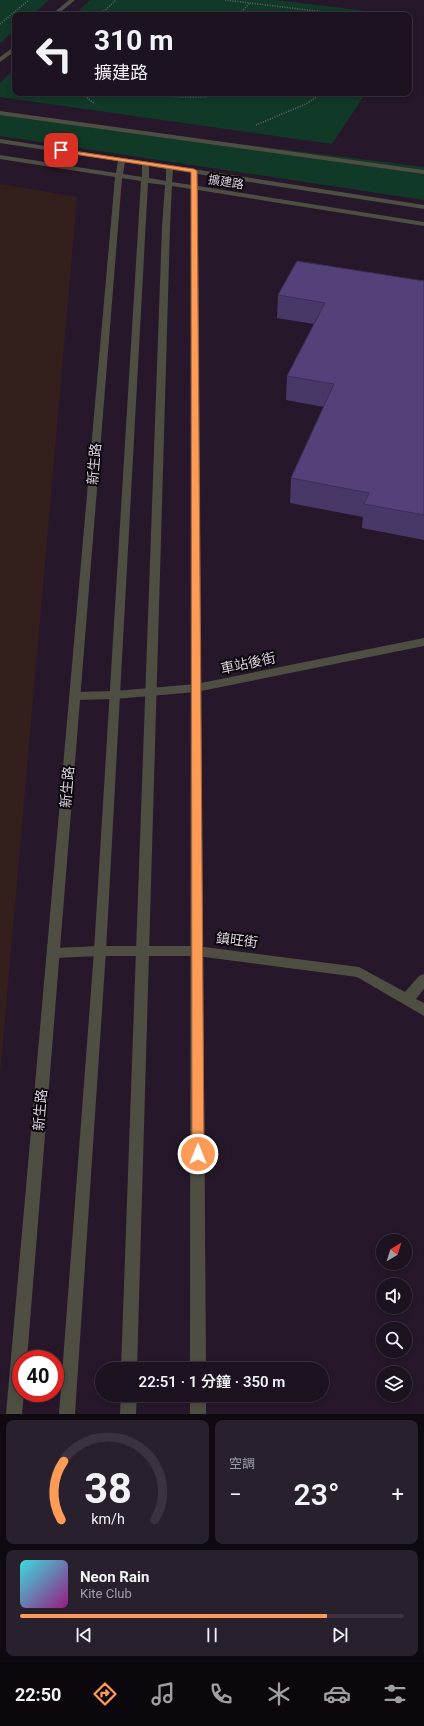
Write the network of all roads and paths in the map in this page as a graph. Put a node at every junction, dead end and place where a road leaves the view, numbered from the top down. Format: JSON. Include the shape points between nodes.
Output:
{"nodes":[{"id":1,"x":28,"y":0,"type":"edge"},
{"id":2,"x":72,"y":0,"type":"edge"},
{"id":3,"x":116,"y":0,"type":"edge"},
{"id":4,"x":225,"y":0,"type":"edge"},
{"id":5,"x":250,"y":3,"type":"junction"},
{"id":6,"x":14,"y":12,"type":"edge"},
{"id":7,"x":58,"y":12,"type":"edge"},
{"id":8,"x":103,"y":12,"type":"edge"},
{"id":9,"x":241,"y":12,"type":"edge"},
{"id":10,"x":324,"y":12,"type":"edge"},
{"id":11,"x":12,"y":14,"type":"edge"},
{"id":12,"x":0,"y":24,"type":"edge"},
{"id":13,"x":12,"y":50,"type":"edge"},
{"id":14,"x":0,"y":60,"type":"edge"},
{"id":15,"x":85,"y":96,"type":"edge"},
{"id":16,"x":178,"y":96,"type":"edge"},
{"id":17,"x":214,"y":96,"type":"edge"},
{"id":18,"x":318,"y":96,"type":"edge"},
{"id":19,"x":96,"y":105,"type":"dead end"},
{"id":20,"x":0,"y":113,"type":"edge"},
{"id":21,"x":253,"y":126,"type":"dead end"},
{"id":22,"x":0,"y":141,"type":"edge"},
{"id":23,"x":0,"y":157,"type":"edge"},
{"id":24,"x":122,"y":160,"type":"junction"},
{"id":25,"x":146,"y":163,"type":"junction"},
{"id":26,"x":170,"y":167,"type":"junction"},
{"id":27,"x":194,"y":171,"type":"junction"},
{"id":28,"x":424,"y":172,"type":"edge"},
{"id":29,"x":119,"y":176,"type":"junction"},
{"id":30,"x":144,"y":180,"type":"junction"},
{"id":31,"x":168,"y":184,"type":"junction"},
{"id":32,"x":194,"y":188,"type":"junction"},
{"id":33,"x":424,"y":207,"type":"edge"},
{"id":34,"x":424,"y":224,"type":"edge"},
{"id":35,"x":424,"y":642,"type":"edge"},
{"id":36,"x":196,"y":688,"type":"junction"},
{"id":37,"x":152,"y":692,"type":"junction"},
{"id":38,"x":115,"y":695,"type":"junction"},
{"id":39,"x":75,"y":696,"type":"junction"},
{"id":40,"x":100,"y":951,"type":"junction"},
{"id":41,"x":144,"y":951,"type":"junction"},
{"id":42,"x":197,"y":952,"type":"junction"},
{"id":43,"x":54,"y":953,"type":"junction"},
{"id":44,"x":424,"y":980,"type":"edge"},
{"id":45,"x":408,"y":1000,"type":"junction"},
{"id":46,"x":424,"y":1010,"type":"edge"},
{"id":47,"x":130,"y":1362,"type":"edge"},
{"id":48,"x":198,"y":1362,"type":"edge"},
{"id":49,"x":129,"y":1402,"type":"edge"},
{"id":50,"x":198,"y":1402,"type":"edge"},
{"id":51,"x":14,"y":1414,"type":"edge"},
{"id":52,"x":67,"y":1414,"type":"edge"},
{"id":53,"x":128,"y":1414,"type":"edge"},
{"id":54,"x":198,"y":1414,"type":"edge"}],
"edges":[{"from":1,"to":6,"type":"path"},
{"from":2,"to":7,"type":"street"},
{"from":3,"to":8,"type":"path"},
{"from":4,"to":5,"type":"path"},
{"from":5,"to":9,"type":"path"},
{"from":5,"to":10,"type":"path"},
{"from":11,"to":12,"type":"path"},
{"from":13,"to":14,"type":"street"},
{"from":15,"to":19,"type":"path"},
{"from":16,"to":17,"type":"path"},
{"from":18,"to":21,"type":"path","via":[[306,104]]},
{"from":20,"to":28,"type":"street"},
{"from":22,"to":24,"type":"street","name":"擴建路"},
{"from":23,"to":29,"type":"street","name":"擴建路"},
{"from":24,"to":25,"type":"street","name":"擴建路"},
{"from":24,"to":29,"type":"street","name":"新生路"},
{"from":25,"to":26,"type":"street","name":"擴建路"},
{"from":25,"to":30,"type":"street"},
{"from":26,"to":27,"type":"street","name":"擴建路"},
{"from":26,"to":31,"type":"street"},
{"from":27,"to":32,"type":"street"},
{"from":27,"to":33,"type":"street","name":"擴建路"},
{"from":29,"to":30,"type":"street","name":"擴建路"},
{"from":29,"to":39,"type":"street","name":"新生路"},
{"from":30,"to":31,"type":"street","name":"擴建路"},
{"from":30,"to":38,"type":"street"},
{"from":31,"to":32,"type":"street","name":"擴建路"},
{"from":31,"to":37,"type":"street"},
{"from":32,"to":34,"type":"street","name":"擴建路"},
{"from":32,"to":36,"type":"street"},
{"from":35,"to":36,"type":"street","name":"車站後街"},
{"from":36,"to":37,"type":"street","name":"車站後街"},
{"from":36,"to":42,"type":"street"},
{"from":37,"to":38,"type":"street","name":"車站後街"},
{"from":37,"to":41,"type":"street"},
{"from":38,"to":39,"type":"street","name":"車站後街"},
{"from":38,"to":40,"type":"street"},
{"from":39,"to":43,"type":"street","name":"新生路"},
{"from":40,"to":41,"type":"street","name":"鎮旺街"},
{"from":40,"to":43,"type":"street","name":"鎮旺街"},
{"from":40,"to":52,"type":"street"},
{"from":41,"to":42,"type":"street","name":"鎮旺街"},
{"from":41,"to":47,"type":"street"},
{"from":42,"to":45,"type":"street","name":"鎮旺街","via":[[359,972]]},
{"from":42,"to":48,"type":"street"},
{"from":43,"to":51,"type":"street","name":"新生路"},
{"from":44,"to":45,"type":"street"},
{"from":45,"to":46,"type":"street","name":"鎮旺街"},
{"from":49,"to":53,"type":"street"},
{"from":50,"to":54,"type":"street"}]}
